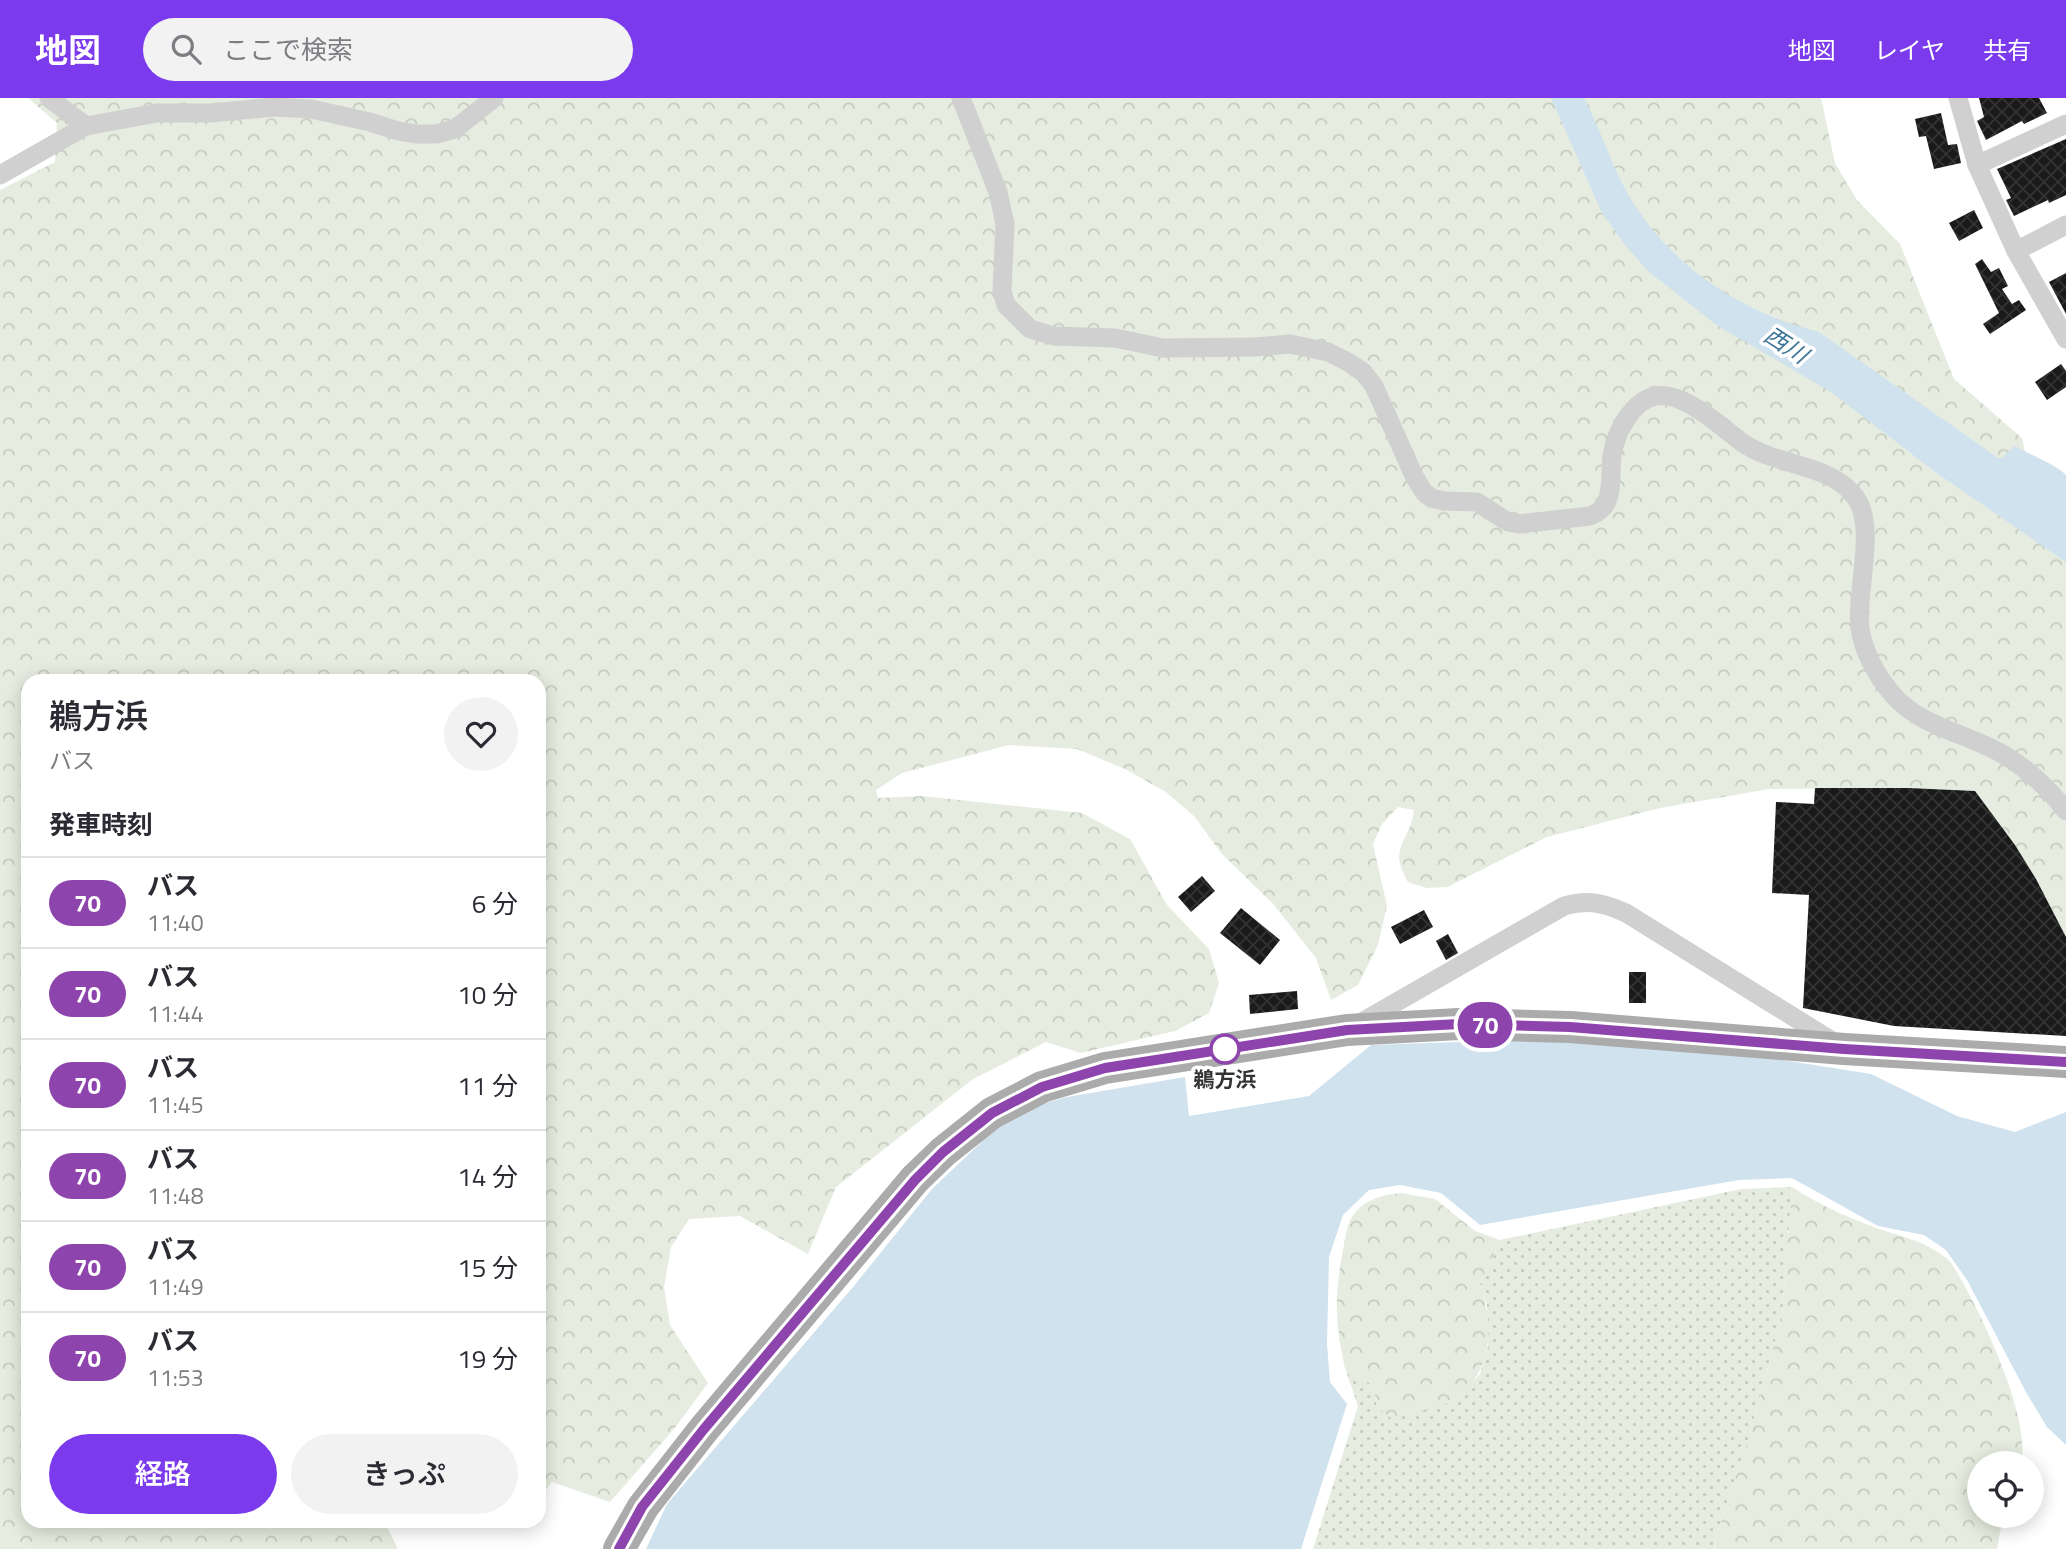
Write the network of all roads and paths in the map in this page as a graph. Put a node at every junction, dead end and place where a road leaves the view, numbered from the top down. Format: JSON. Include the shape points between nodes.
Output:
{"nodes":[{"id":1,"x":49,"y":98,"type":"edge"},
{"id":2,"x":494,"y":98,"type":"edge"},
{"id":3,"x":961,"y":98,"type":"edge"},
{"id":4,"x":1958,"y":98,"type":"edge"},
{"id":5,"x":2066,"y":124,"type":"edge"},
{"id":6,"x":86,"y":126,"type":"junction"},
{"id":7,"x":1976,"y":165,"type":"junction"},
{"id":8,"x":0,"y":175,"type":"edge"},
{"id":9,"x":2066,"y":225,"type":"edge"},
{"id":10,"x":2016,"y":251,"type":"junction"},
{"id":11,"x":2063,"y":329,"type":"edge"},
{"id":12,"x":2066,"y":811,"type":"edge"},
{"id":13,"x":1347,"y":1030,"type":"junction"},
{"id":14,"x":1844,"y":1049,"type":"junction"},
{"id":15,"x":2066,"y":1062,"type":"edge"},
{"id":16,"x":620,"y":1549,"type":"edge"}],
"edges":[{"from":1,"to":6,"type":"street"},
{"from":2,"to":6,"type":"street","via":[[455,129],[436,134],[398,131],[311,109],[274,107],[158,113]]},
{"from":3,"to":12,"type":"street","via":[[1000,202],[1006,305],[1030,329],[1054,336],[1115,338],[1163,348],[1290,344],[1328,352],[1363,372],[1374,386],[1424,492],[1444,501],[1477,502],[1518,524],[1596,514],[1606,503],[1614,447],[1629,414],[1647,398],[1676,398],[1767,457],[1832,478],[1854,495],[1865,530],[1860,630],[1879,679],[1906,709],[1925,721],[2024,766]]},
{"from":4,"to":7,"type":"street"},
{"from":5,"to":7,"type":"street"},
{"from":6,"to":8,"type":"street"},
{"from":7,"to":10,"type":"street"},
{"from":9,"to":10,"type":"street"},
{"from":10,"to":11,"type":"street"},
{"from":13,"to":14,"type":"main road","via":[[1459,1024],[1570,1027]]},
{"from":13,"to":14,"type":"street","via":[[1564,906],[1591,901],[1626,912]]},
{"from":13,"to":16,"type":"main road","via":[[1105,1068],[1042,1087],[992,1113],[943,1152],[907,1189],[696,1438],[642,1507]]},
{"from":14,"to":15,"type":"main road"}]}
